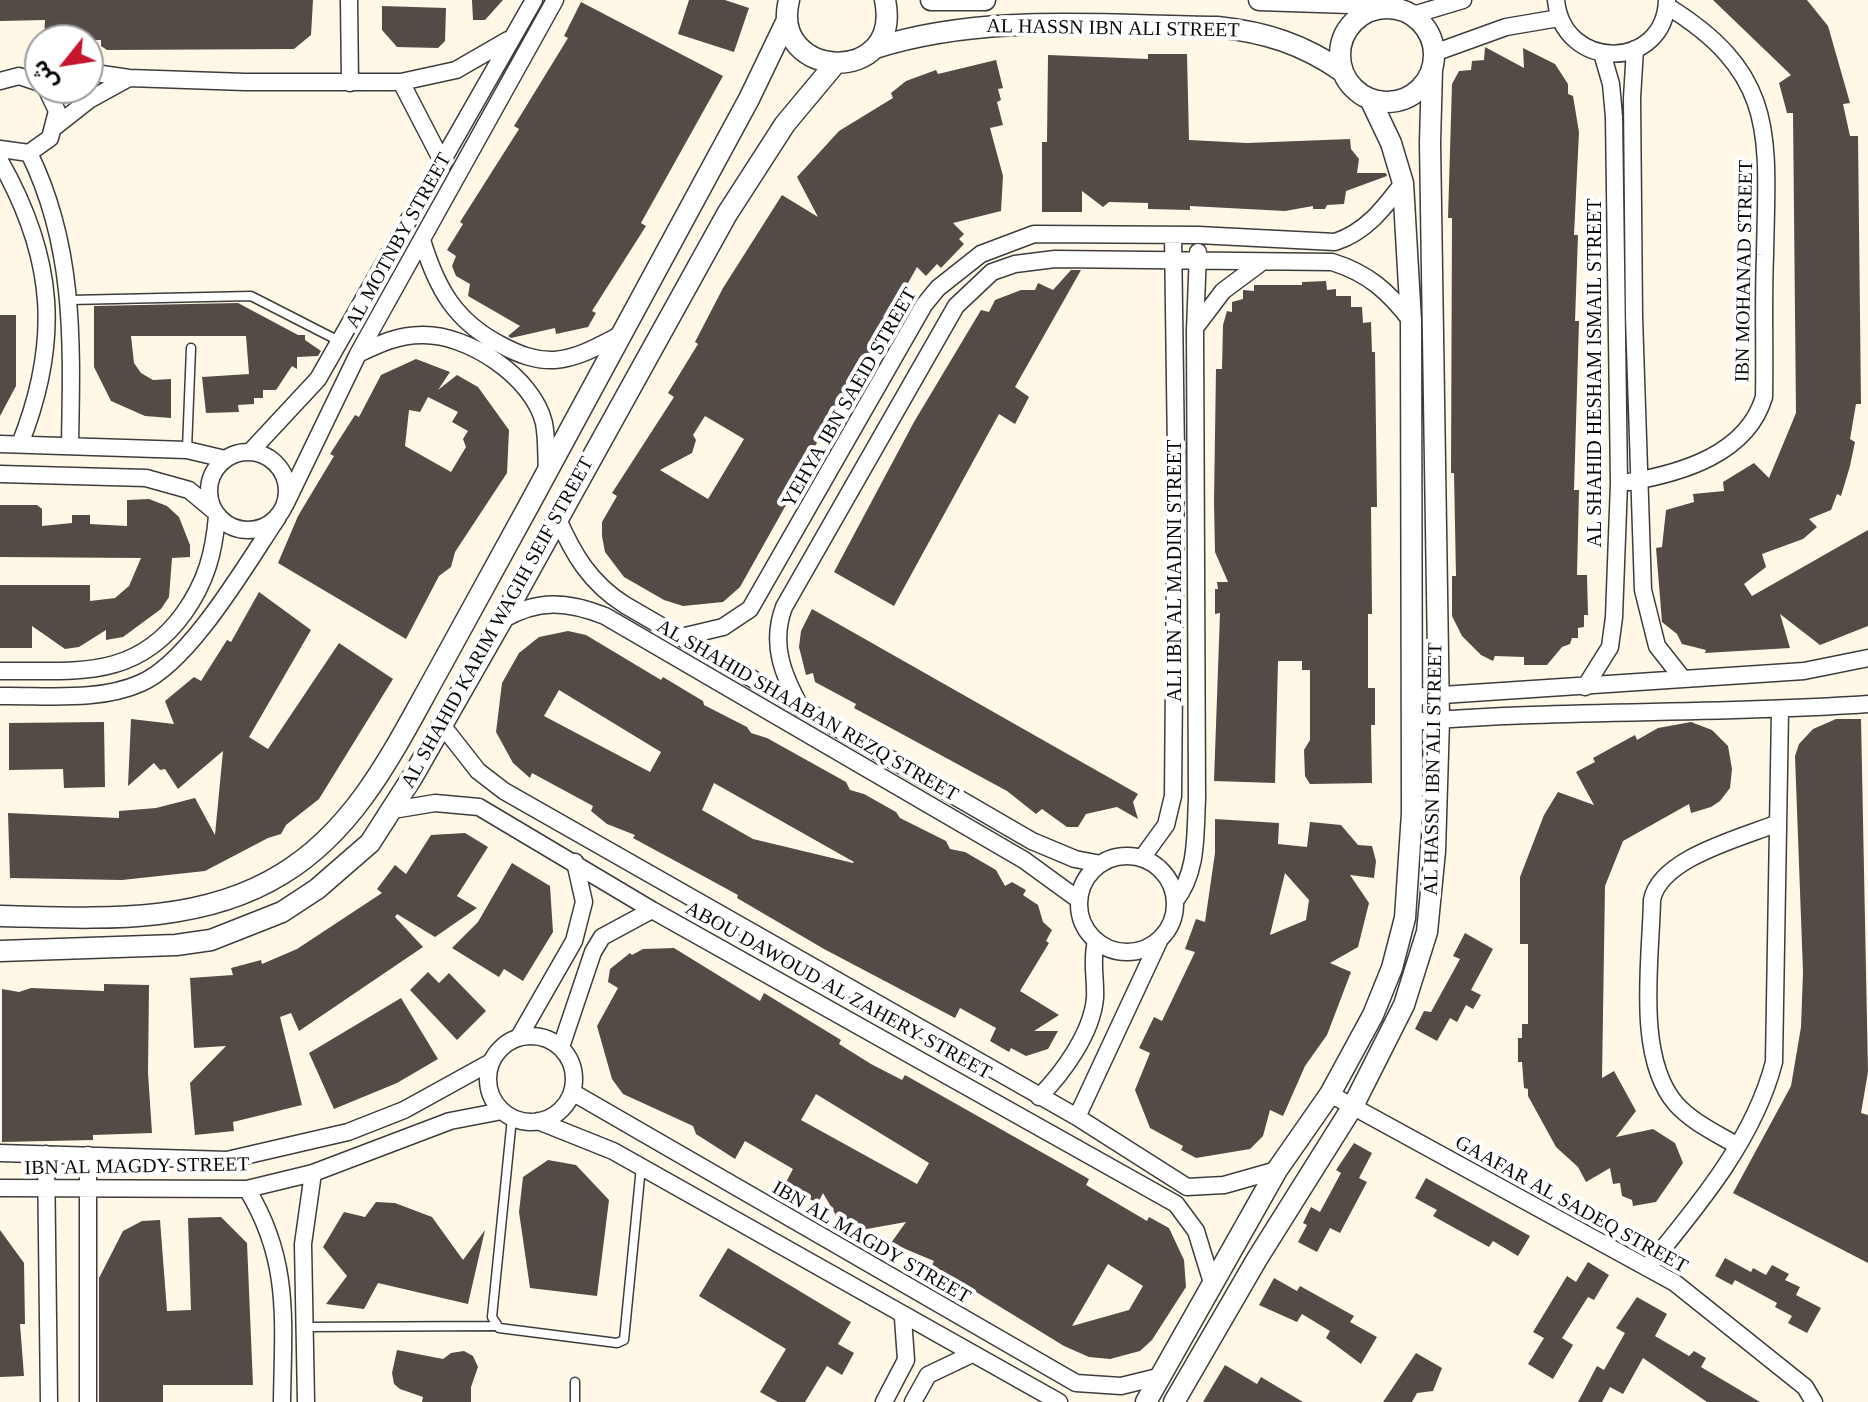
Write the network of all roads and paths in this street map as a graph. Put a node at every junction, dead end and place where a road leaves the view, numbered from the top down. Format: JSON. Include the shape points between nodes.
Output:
{"nodes":[{"id":1,"x":349,"y":0,"type":"edge"},
{"id":2,"x":534,"y":0,"type":"edge"},
{"id":3,"x":555,"y":0,"type":"edge"},
{"id":4,"x":885,"y":0,"type":"edge"},
{"id":5,"x":931,"y":0,"type":"edge"},
{"id":6,"x":985,"y":0,"type":"edge"},
{"id":7,"x":1259,"y":0,"type":"edge"},
{"id":8,"x":1463,"y":0,"type":"edge"},
{"id":9,"x":1556,"y":0,"type":"edge"},
{"id":10,"x":1667,"y":3,"type":"edge"},
{"id":11,"x":1376,"y":9,"type":"junction"},
{"id":12,"x":788,"y":10,"type":"edge"},
{"id":13,"x":1413,"y":15,"type":"junction"},
{"id":14,"x":1559,"y":18,"type":"junction"},
{"id":15,"x":514,"y":35,"type":"junction"},
{"id":16,"x":875,"y":48,"type":"junction"},
{"id":17,"x":1635,"y":49,"type":"junction"},
{"id":18,"x":1602,"y":53,"type":"junction"},
{"id":19,"x":1433,"y":61,"type":"junction"},
{"id":20,"x":835,"y":64,"type":"junction"},
{"id":21,"x":1343,"y":72,"type":"junction"},
{"id":22,"x":104,"y":74,"type":"edge"},
{"id":23,"x":3,"y":77,"type":"edge"},
{"id":24,"x":24,"y":78,"type":"edge"},
{"id":25,"x":129,"y":78,"type":"junction"},
{"id":26,"x":401,"y":82,"type":"junction"},
{"id":27,"x":350,"y":83,"type":"junction"},
{"id":28,"x":1370,"y":99,"type":"junction"},
{"id":29,"x":54,"y":104,"type":"edge"},
{"id":30,"x":56,"y":126,"type":"junction"},
{"id":31,"x":0,"y":149,"type":"edge"},
{"id":32,"x":29,"y":153,"type":"junction"},
{"id":33,"x":0,"y":161,"type":"edge"},
{"id":34,"x":443,"y":163,"type":"junction"},
{"id":35,"x":1403,"y":183,"type":"junction"},
{"id":36,"x":1173,"y":235,"type":"junction"},
{"id":37,"x":1198,"y":235,"type":"junction"},
{"id":38,"x":422,"y":240,"type":"junction"},
{"id":39,"x":1172,"y":259,"type":"junction"},
{"id":40,"x":1198,"y":261,"type":"junction"},
{"id":41,"x":1262,"y":262,"type":"junction"},
{"id":42,"x":70,"y":300,"type":"junction"},
{"id":43,"x":1411,"y":321,"type":"junction"},
{"id":44,"x":1195,"y":330,"type":"junction"},
{"id":45,"x":624,"y":333,"type":"junction"},
{"id":46,"x":340,"y":341,"type":"junction"},
{"id":47,"x":191,"y":348,"type":"dead end"},
{"id":48,"x":358,"y":354,"type":"junction"},
{"id":49,"x":70,"y":443,"type":"junction"},
{"id":50,"x":0,"y":444,"type":"edge"},
{"id":51,"x":20,"y":444,"type":"junction"},
{"id":52,"x":187,"y":450,"type":"junction"},
{"id":53,"x":250,"y":452,"type":"junction"},
{"id":54,"x":225,"y":459,"type":"junction"},
{"id":55,"x":547,"y":472,"type":"junction"},
{"id":56,"x":0,"y":474,"type":"edge"},
{"id":57,"x":1639,"y":480,"type":"junction"},
{"id":58,"x":1619,"y":483,"type":"junction"},
{"id":59,"x":282,"y":511,"type":"junction"},
{"id":60,"x":215,"y":513,"type":"junction"},
{"id":61,"x":557,"y":517,"type":"junction"},
{"id":62,"x":502,"y":620,"type":"junction"},
{"id":63,"x":681,"y":637,"type":"junction"},
{"id":64,"x":1868,"y":658,"type":"edge"},
{"id":65,"x":0,"y":671,"type":"edge"},
{"id":66,"x":738,"y":671,"type":"junction"},
{"id":67,"x":1683,"y":679,"type":"junction"},
{"id":68,"x":1585,"y":687,"type":"junction"},
{"id":69,"x":730,"y":689,"type":"junction"},
{"id":70,"x":1504,"y":692,"type":"junction"},
{"id":71,"x":0,"y":696,"type":"edge"},
{"id":72,"x":1438,"y":696,"type":"junction"},
{"id":73,"x":1412,"y":697,"type":"junction"},
{"id":74,"x":1868,"y":704,"type":"edge"},
{"id":75,"x":801,"y":708,"type":"junction"},
{"id":76,"x":1780,"y":710,"type":"junction"},
{"id":77,"x":1503,"y":714,"type":"junction"},
{"id":78,"x":1439,"y":720,"type":"junction"},
{"id":79,"x":1411,"y":722,"type":"junction"},
{"id":80,"x":442,"y":725,"type":"junction"},
{"id":81,"x":393,"y":810,"type":"junction"},
{"id":82,"x":1778,"y":823,"type":"junction"},
{"id":83,"x":1142,"y":858,"type":"junction"},
{"id":84,"x":575,"y":862,"type":"junction"},
{"id":85,"x":1101,"y":864,"type":"junction"},
{"id":86,"x":1079,"y":900,"type":"junction"},
{"id":87,"x":1175,"y":901,"type":"junction"},
{"id":88,"x":652,"y":910,"type":"junction"},
{"id":89,"x":0,"y":916,"type":"edge"},
{"id":90,"x":1160,"y":940,"type":"junction"},
{"id":91,"x":1096,"y":941,"type":"junction"},
{"id":92,"x":0,"y":951,"type":"edge"},
{"id":93,"x":519,"y":1037,"type":"junction"},
{"id":94,"x":561,"y":1047,"type":"junction"},
{"id":95,"x":491,"y":1062,"type":"junction"},
{"id":96,"x":572,"y":1092,"type":"junction"},
{"id":97,"x":1330,"y":1094,"type":"junction"},
{"id":98,"x":1039,"y":1097,"type":"junction"},
{"id":99,"x":1353,"y":1106,"type":"junction"},
{"id":100,"x":507,"y":1114,"type":"junction"},
{"id":101,"x":1077,"y":1117,"type":"junction"},
{"id":102,"x":538,"y":1121,"type":"junction"},
{"id":103,"x":1736,"y":1145,"type":"junction"},
{"id":104,"x":0,"y":1153,"type":"edge"},
{"id":105,"x":46,"y":1154,"type":"junction"},
{"id":106,"x":88,"y":1155,"type":"junction"},
{"id":107,"x":641,"y":1167,"type":"junction"},
{"id":108,"x":1277,"y":1170,"type":"junction"},
{"id":109,"x":313,"y":1173,"type":"junction"},
{"id":110,"x":1187,"y":1187,"type":"junction"},
{"id":111,"x":0,"y":1188,"type":"edge"},
{"id":112,"x":46,"y":1189,"type":"junction"},
{"id":113,"x":247,"y":1189,"type":"junction"},
{"id":114,"x":88,"y":1190,"type":"junction"},
{"id":115,"x":1176,"y":1204,"type":"junction"},
{"id":116,"x":1647,"y":1268,"type":"junction"},
{"id":117,"x":303,"y":1274,"type":"junction"},
{"id":118,"x":281,"y":1275,"type":"junction"},
{"id":119,"x":1213,"y":1286,"type":"junction"},
{"id":120,"x":903,"y":1318,"type":"junction"},
{"id":121,"x":495,"y":1326,"type":"junction"},
{"id":122,"x":306,"y":1327,"type":"junction"},
{"id":123,"x":970,"y":1355,"type":"junction"},
{"id":124,"x":906,"y":1360,"type":"junction"},
{"id":125,"x":928,"y":1375,"type":"junction"},
{"id":126,"x":1162,"y":1376,"type":"junction"},
{"id":127,"x":575,"y":1382,"type":"dead end"},
{"id":128,"x":1076,"y":1383,"type":"junction"},
{"id":129,"x":49,"y":1402,"type":"edge"},
{"id":130,"x":88,"y":1402,"type":"edge"},
{"id":131,"x":282,"y":1402,"type":"edge"},
{"id":132,"x":306,"y":1402,"type":"edge"},
{"id":133,"x":575,"y":1402,"type":"edge"},
{"id":134,"x":884,"y":1402,"type":"edge"},
{"id":135,"x":913,"y":1402,"type":"edge"},
{"id":136,"x":1061,"y":1402,"type":"edge"},
{"id":137,"x":1146,"y":1402,"type":"edge"},
{"id":138,"x":1174,"y":1402,"type":"edge"},
{"id":139,"x":1814,"y":1402,"type":"edge"}],
"edges":[{"from":1,"to":27,"type":"street"},
{"from":2,"to":15,"type":"street","name":"AL MOTNBY STREET"},
{"from":3,"to":38,"type":"street","name":"AL MOTNBY STREET"},
{"from":4,"to":16,"type":"street","via":[[884,32]]},
{"from":5,"to":6,"type":"street","name":"AL HASSN IBN ALI STREET"},
{"from":7,"to":11,"type":"street","name":"AL HASSN IBN ALI STREET"},
{"from":8,"to":13,"type":"street"},
{"from":9,"to":14,"type":"street"},
{"from":10,"to":17,"type":"street","via":[[1657,31]]},
{"from":10,"to":57,"type":"street","name":"IBN MOHANAD STREET","via":[[1725,47],[1750,85],[1764,129],[1764,397],[1744,434],[1720,451],[1680,470]]},
{"from":11,"to":13,"type":"street"},
{"from":11,"to":21,"type":"street","via":[[1345,33]]},
{"from":12,"to":20,"type":"street","via":[[792,37],[803,51]]},
{"from":12,"to":45,"type":"street","name":"AL SHAHID KARIM WAGIH SEIF STREET"},
{"from":13,"to":19,"type":"street","via":[[1430,36]]},
{"from":14,"to":18,"type":"street","via":[[1576,41]]},
{"from":14,"to":19,"type":"street","via":[[1506,27]]},
{"from":15,"to":26,"type":"street","via":[[456,70]]},
{"from":15,"to":34,"type":"street","name":"AL MOTNBY STREET"},
{"from":16,"to":20,"type":"street","name":"AL HASSN IBN ALI STREET","via":[[850,63]]},
{"from":16,"to":21,"type":"street","name":"AL HASSN IBN ALI STREET","via":[[932,33],[1020,25],[1217,27],[1282,38],[1316,52]]},
{"from":17,"to":18,"type":"street"},
{"from":17,"to":57,"type":"street","name":"AL SHAHID HESHAM ISMAIL STREET"},
{"from":18,"to":58,"type":"street","name":"AL SHAHID HESHAM ISMAIL STREET","via":[[1614,117]]},
{"from":19,"to":28,"type":"street","via":[[1414,94],[1400,101]]},
{"from":19,"to":72,"type":"street","name":"AL HASSN IBN ALI STREET"},
{"from":20,"to":61,"type":"street","name":"AL SHAHID KARIM WAGIH SEIF STREET","via":[[798,106],[751,175]]},
{"from":21,"to":28,"type":"street"},
{"from":22,"to":25,"type":"street"},
{"from":23,"to":24,"type":"street"},
{"from":25,"to":27,"type":"street"},
{"from":25,"to":30,"type":"street"},
{"from":26,"to":27,"type":"street"},
{"from":26,"to":34,"type":"street"},
{"from":28,"to":35,"type":"street","name":"AL HASSN IBN ALI STREET"},
{"from":29,"to":30,"type":"street"},
{"from":30,"to":32,"type":"street","via":[[50,138]]},
{"from":31,"to":32,"type":"street"},
{"from":32,"to":42,"type":"street","via":[[60,234]]},
{"from":33,"to":51,"type":"street","via":[[26,215],[47,303],[43,377]]},
{"from":34,"to":46,"type":"street","name":"AL MOTNBY STREET"},
{"from":35,"to":37,"type":"street","name":"YEHYA IBN SAEID STREET","via":[[1366,226],[1335,242]]},
{"from":35,"to":43,"type":"street","name":"AL HASSN IBN ALI STREET"},
{"from":36,"to":37,"type":"street","name":"YEHYA IBN SAEID STREET"},
{"from":36,"to":39,"type":"street","name":"ALI IBN AL MADINI STREET"},
{"from":36,"to":63,"type":"street","name":"YEHYA IBN SAEID STREET","via":[[1034,234],[981,254],[961,268],[938,288],[907,333],[750,609],[723,627]]},
{"from":37,"to":40,"type":"street","name":"ALI IBN AL MADINI STREET"},
{"from":38,"to":45,"type":"street","via":[[449,304],[463,321],[512,351],[556,360]]},
{"from":38,"to":48,"type":"street","name":"AL MOTNBY STREET"},
{"from":39,"to":40,"type":"street"},
{"from":39,"to":75,"type":"street","via":[[1015,264],[992,272],[956,306],[777,625],[776,643],[787,683]]},
{"from":39,"to":83,"type":"street","name":"ALI IBN AL MADINI STREET","via":[[1173,796],[1166,825]]},
{"from":40,"to":41,"type":"street"},
{"from":40,"to":44,"type":"street","name":"ALI IBN AL MADINI STREET"},
{"from":41,"to":43,"type":"street","via":[[1332,262],[1357,270],[1379,284]]},
{"from":41,"to":44,"type":"street","via":[[1223,291]]},
{"from":42,"to":46,"type":"lane","via":[[251,296]]},
{"from":42,"to":49,"type":"street"},
{"from":43,"to":73,"type":"street","name":"AL HASSN IBN ALI STREET"},
{"from":44,"to":87,"type":"street","name":"ALI IBN AL MADINI STREET","via":[[1197,799],[1192,867]]},
{"from":45,"to":55,"type":"street","name":"AL SHAHID KARIM WAGIH SEIF STREET"},
{"from":46,"to":53,"type":"street","name":"AL MOTNBY STREET","via":[[305,397]]},
{"from":47,"to":52,"type":"lane"},
{"from":48,"to":55,"type":"street","via":[[424,334],[475,350],[505,370],[536,403],[544,423]]},
{"from":48,"to":59,"type":"street","name":"AL MOTNBY STREET"},
{"from":49,"to":51,"type":"street"},
{"from":49,"to":52,"type":"street"},
{"from":50,"to":51,"type":"street"},
{"from":52,"to":54,"type":"street"},
{"from":53,"to":54,"type":"street"},
{"from":53,"to":59,"type":"street","via":[[264,455],[285,476]]},
{"from":54,"to":60,"type":"street","via":[[213,474],[209,492]]},
{"from":55,"to":89,"type":"street","name":"AL SHAHID KARIM WAGIH SEIF STREET","via":[[390,757],[345,822],[305,860],[243,895],[209,906],[132,916]]},
{"from":56,"to":60,"type":"street","via":[[146,478],[189,490]]},
{"from":57,"to":58,"type":"street","name":"IBN MOHANAD STREET"},
{"from":57,"to":67,"type":"street","name":"AL SHAHID HESHAM ISMAIL STREET","via":[[1645,608],[1657,646]]},
{"from":58,"to":68,"type":"street","name":"AL SHAHID HESHAM ISMAIL STREET","via":[[1613,632],[1604,662]]},
{"from":59,"to":60,"type":"street","via":[[267,526],[240,530]]},
{"from":59,"to":71,"type":"street","name":"AL MOTNBY STREET","via":[[188,643],[157,674],[95,694]]},
{"from":60,"to":65,"type":"street","via":[[208,572],[179,620],[149,651],[106,668]]},
{"from":61,"to":62,"type":"street","name":"AL SHAHID KARIM WAGIH SEIF STREET"},
{"from":61,"to":63,"type":"street","name":"AL SHAHID SHAABAN REZQ STREET","via":[[596,583]]},
{"from":62,"to":69,"type":"street","name":"AL SHAHID SHAABAN REZQ STREET","via":[[541,604],[581,607]]},
{"from":62,"to":80,"type":"street","name":"AL SHAHID KARIM WAGIH SEIF STREET"},
{"from":63,"to":66,"type":"street","name":"AL SHAHID SHAABAN REZQ STREET"},
{"from":64,"to":67,"type":"street","via":[[1804,671]]},
{"from":66,"to":69,"type":"street"},
{"from":66,"to":75,"type":"street","name":"AL SHAHID SHAABAN REZQ STREET"},
{"from":67,"to":68,"type":"street"},
{"from":68,"to":70,"type":"street"},
{"from":69,"to":86,"type":"street","name":"AL SHAHID SHAABAN REZQ STREET","via":[[1024,860]]},
{"from":70,"to":72,"type":"street"},
{"from":70,"to":77,"type":"street"},
{"from":72,"to":73,"type":"street"},
{"from":72,"to":78,"type":"street","name":"AL HASSN IBN ALI STREET"},
{"from":73,"to":79,"type":"street","name":"AL HASSN IBN ALI STREET"},
{"from":74,"to":76,"type":"street"},
{"from":75,"to":85,"type":"street","name":"AL SHAHID SHAABAN REZQ STREET","via":[[1032,841]]},
{"from":76,"to":77,"type":"street"},
{"from":76,"to":82,"type":"street"},
{"from":77,"to":78,"type":"street"},
{"from":78,"to":79,"type":"street"},
{"from":78,"to":99,"type":"street","name":"AL HASSN IBN ALI STREET","via":[[1427,932],[1404,1005]]},
{"from":79,"to":97,"type":"street","name":"AL HASSN IBN ALI STREET","via":[[1405,918],[1373,1015]]},
{"from":80,"to":81,"type":"street","name":"AL SHAHID KARIM WAGIH SEIF STREET"},
{"from":80,"to":98,"type":"street","name":"ABOU DAWOUD AL ZAHERY STREET","via":[[478,771],[504,791]]},
{"from":81,"to":84,"type":"street","name":"ABOU DAWOUD AL ZAHERY STREET","via":[[435,803],[479,807]]},
{"from":81,"to":92,"type":"street","name":"AL SHAHID KARIM WAGIH SEIF STREET","via":[[346,866],[253,926],[176,945]]},
{"from":82,"to":103,"type":"street","via":[[1777,1044],[1763,1096]]},
{"from":82,"to":103,"type":"street","via":[[1674,866],[1657,884],[1652,900],[1654,1063],[1676,1105]]},
{"from":83,"to":85,"type":"street","via":[[1113,858]]},
{"from":83,"to":87,"type":"street","via":[[1165,875]]},
{"from":84,"to":88,"type":"street","name":"ABOU DAWOUD AL ZAHERY STREET"},
{"from":84,"to":93,"type":"street","via":[[584,902],[574,941]]},
{"from":85,"to":86,"type":"street","via":[[1090,874]]},
{"from":86,"to":91,"type":"street","via":[[1083,924]]},
{"from":87,"to":90,"type":"street","via":[[1174,916]]},
{"from":88,"to":94,"type":"street","via":[[602,937]]},
{"from":88,"to":115,"type":"street","name":"ABOU DAWOUD AL ZAHERY STREET"},
{"from":90,"to":91,"type":"street","via":[[1128,953]]},
{"from":90,"to":101,"type":"street"},
{"from":91,"to":98,"type":"street","via":[[1092,1013],[1083,1036]]},
{"from":93,"to":94,"type":"street","via":[[534,1035]]},
{"from":93,"to":95,"type":"street","via":[[507,1042]]},
{"from":94,"to":96,"type":"street","via":[[574,1076]]},
{"from":95,"to":100,"type":"street","via":[[489,1088]]},
{"from":95,"to":106,"type":"street","name":"IBN AL MAGDY STREET","via":[[404,1110],[314,1141],[227,1160]]},
{"from":96,"to":102,"type":"street","via":[[553,1116]]},
{"from":96,"to":128,"type":"street","name":"IBN AL MAGDY STREET"},
{"from":97,"to":99,"type":"street","name":"GAAFAR AL SADEQ STREET"},
{"from":97,"to":108,"type":"street","name":"AL HASSN IBN ALI STREET"},
{"from":98,"to":101,"type":"street","name":"ABOU DAWOUD AL ZAHERY STREET"},
{"from":99,"to":116,"type":"street","name":"GAAFAR AL SADEQ STREET"},
{"from":99,"to":138,"type":"street","name":"AL HASSN IBN ALI STREET"},
{"from":100,"to":102,"type":"street"},
{"from":100,"to":109,"type":"street","name":"IBN AL MAGDY STREET","via":[[450,1121]]},
{"from":100,"to":121,"type":"lane"},
{"from":101,"to":110,"type":"street","name":"ABOU DAWOUD AL ZAHERY STREET"},
{"from":102,"to":107,"type":"street"},
{"from":103,"to":116,"type":"street","via":[[1701,1202]]},
{"from":104,"to":105,"type":"street","name":"IBN AL MAGDY STREET"},
{"from":105,"to":106,"type":"street","name":"IBN AL MAGDY STREET"},
{"from":105,"to":112,"type":"street"},
{"from":106,"to":114,"type":"street"},
{"from":107,"to":120,"type":"street"},
{"from":107,"to":121,"type":"lane","via":[[624,1340]]},
{"from":108,"to":110,"type":"street","via":[[1224,1185]]},
{"from":108,"to":119,"type":"street","name":"AL HASSN IBN ALI STREET"},
{"from":109,"to":113,"type":"street","name":"IBN AL MAGDY STREET"},
{"from":109,"to":117,"type":"street"},
{"from":110,"to":115,"type":"street"},
{"from":111,"to":112,"type":"street","name":"IBN AL MAGDY STREET"},
{"from":112,"to":114,"type":"street","name":"IBN AL MAGDY STREET"},
{"from":112,"to":129,"type":"street"},
{"from":113,"to":114,"type":"street","name":"IBN AL MAGDY STREET"},
{"from":113,"to":118,"type":"street","via":[[266,1223]]},
{"from":114,"to":130,"type":"street"},
{"from":115,"to":119,"type":"street","name":"ABOU DAWOUD AL ZAHERY STREET","via":[[1196,1231]]},
{"from":116,"to":139,"type":"street","name":"GAAFAR AL SADEQ STREET","via":[[1689,1292],[1805,1387]]},
{"from":117,"to":118,"type":"street"},
{"from":117,"to":122,"type":"street"},
{"from":118,"to":131,"type":"street"},
{"from":119,"to":126,"type":"street","name":"AL HASSN IBN ALI STREET"},
{"from":120,"to":123,"type":"street"},
{"from":120,"to":124,"type":"street"},
{"from":121,"to":122,"type":"lane"},
{"from":122,"to":132,"type":"street"},
{"from":123,"to":125,"type":"street"},
{"from":123,"to":136,"type":"street"},
{"from":124,"to":125,"type":"street"},
{"from":124,"to":134,"type":"street"},
{"from":125,"to":135,"type":"street"},
{"from":126,"to":128,"type":"street","name":"IBN AL MAGDY STREET","via":[[1121,1386]]},
{"from":126,"to":137,"type":"street","name":"AL HASSN IBN ALI STREET"},
{"from":127,"to":133,"type":"lane"},
{"from":128,"to":136,"type":"street"}]}
